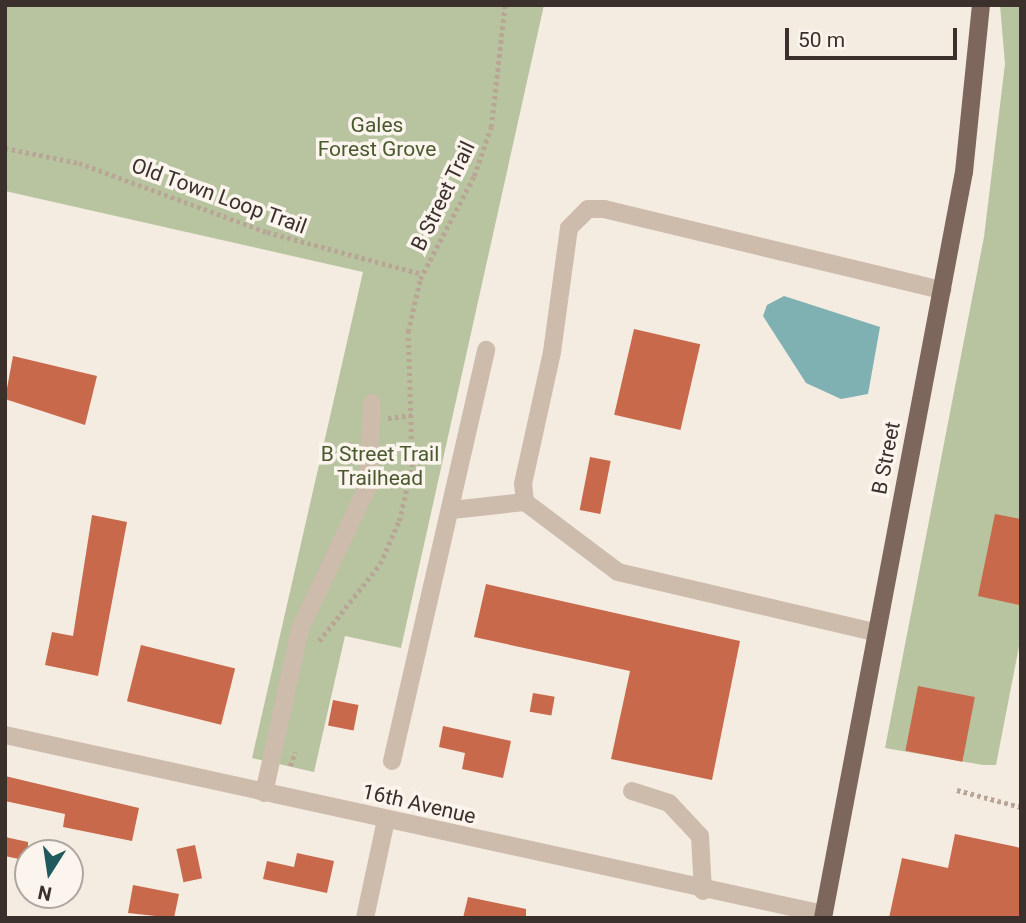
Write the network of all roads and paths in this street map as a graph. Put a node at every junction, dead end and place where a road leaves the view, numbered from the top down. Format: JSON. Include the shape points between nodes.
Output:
{"nodes":[{"id":1,"x":505,"y":5,"type":"edge"},
{"id":2,"x":981,"y":5,"type":"edge"},
{"id":3,"x":5,"y":148,"type":"edge"},
{"id":4,"x":422,"y":274,"type":"joint"},
{"id":5,"x":942,"y":290,"type":"junction"},
{"id":6,"x":486,"y":350,"type":"dead end"},
{"id":7,"x":372,"y":403,"type":"dead end"},
{"id":8,"x":525,"y":502,"type":"junction"},
{"id":9,"x":452,"y":510,"type":"junction"},
{"id":10,"x":874,"y":632,"type":"junction"},
{"id":11,"x":5,"y":735,"type":"edge"},
{"id":12,"x":392,"y":761,"type":"dead end"},
{"id":13,"x":957,"y":790,"type":"dead end"},
{"id":14,"x":632,"y":791,"type":"dead end"},
{"id":15,"x":264,"y":793,"type":"junction"},
{"id":16,"x":1021,"y":807,"type":"edge"},
{"id":17,"x":386,"y":820,"type":"junction"},
{"id":18,"x":703,"y":891,"type":"junction"},
{"id":19,"x":823,"y":916,"type":"edge"},
{"id":20,"x":365,"y":918,"type":"edge"}],
"edges":[{"from":1,"to":4,"type":"path","name":"B Street Trail","via":[[491,127],[474,176]]},
{"from":2,"to":5,"type":"main road","name":"B Street","via":[[971,119]]},
{"from":3,"to":4,"type":"path","name":"Old Town Loop Trail","via":[[79,163],[267,232]]},
{"from":5,"to":8,"type":"street","via":[[588,209],[569,228],[552,352],[523,484]]},
{"from":5,"to":10,"type":"main road","name":"B Street"},
{"from":6,"to":9,"type":"street"},
{"from":7,"to":15,"type":"street","via":[[368,486],[300,629]]},
{"from":8,"to":9,"type":"street"},
{"from":8,"to":10,"type":"street","via":[[618,572]]},
{"from":9,"to":12,"type":"street"},
{"from":10,"to":19,"type":"main road","name":"B Street"},
{"from":11,"to":15,"type":"street","name":"16th Avenue"},
{"from":13,"to":16,"type":"path"},
{"from":14,"to":18,"type":"street","via":[[669,803],[700,836]]},
{"from":15,"to":17,"type":"street","name":"16th Avenue"},
{"from":17,"to":18,"type":"street","name":"16th Avenue"},
{"from":17,"to":20,"type":"street"},
{"from":18,"to":19,"type":"street","name":"16th Avenue"}]}
